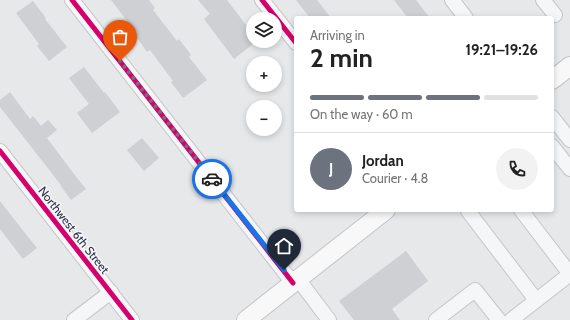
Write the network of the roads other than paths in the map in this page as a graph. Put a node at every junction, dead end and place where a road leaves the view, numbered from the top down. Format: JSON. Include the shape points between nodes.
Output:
{"nodes":[{"id":1,"x":72,"y":0,"type":"edge"},
{"id":2,"x":262,"y":0,"type":"edge"},
{"id":3,"x":452,"y":0,"type":"edge"},
{"id":4,"x":543,"y":0,"type":"edge"},
{"id":5,"x":555,"y":15,"type":"dead end"},
{"id":6,"x":464,"y":16,"type":"edge"},
{"id":7,"x":294,"y":40,"type":"edge"},
{"id":8,"x":570,"y":66,"type":"edge"},
{"id":9,"x":554,"y":78,"type":"edge"},
{"id":10,"x":554,"y":120,"type":"edge"},
{"id":11,"x":570,"y":140,"type":"edge"},
{"id":12,"x":554,"y":149,"type":"edge"},
{"id":13,"x":0,"y":152,"type":"edge"},
{"id":14,"x":570,"y":169,"type":"edge"},
{"id":15,"x":383,"y":212,"type":"edge"},
{"id":16,"x":469,"y":212,"type":"edge"},
{"id":17,"x":523,"y":212,"type":"edge"},
{"id":18,"x":295,"y":281,"type":"junction"},
{"id":19,"x":111,"y":292,"type":"junction"},
{"id":20,"x":536,"y":300,"type":"junction"},
{"id":21,"x":256,"y":317,"type":"edge"},
{"id":22,"x":74,"y":320,"type":"edge"},
{"id":23,"x":132,"y":320,"type":"edge"},
{"id":24,"x":329,"y":320,"type":"edge"},
{"id":25,"x":436,"y":320,"type":"edge"},
{"id":26,"x":499,"y":320,"type":"edge"},
{"id":27,"x":511,"y":320,"type":"edge"}],
"edges":[{"from":1,"to":18,"type":"street"},
{"from":2,"to":7,"type":"street"},
{"from":3,"to":6,"type":"street"},
{"from":4,"to":5,"type":"street"},
{"from":8,"to":9,"type":"main road"},
{"from":10,"to":11,"type":"street"},
{"from":12,"to":14,"type":"street"},
{"from":13,"to":19,"type":"street","name":"Northwest 6th Street"},
{"from":15,"to":18,"type":"main road"},
{"from":16,"to":20,"type":"street"},
{"from":17,"to":20,"type":"street","via":[[570,274]]},
{"from":18,"to":21,"type":"main road"},
{"from":18,"to":24,"type":"street"},
{"from":19,"to":22,"type":"street"},
{"from":19,"to":23,"type":"street","name":"Northwest 6th Street"},
{"from":20,"to":27,"type":"street"},
{"from":25,"to":26,"type":"street","via":[[475,290]]}]}
